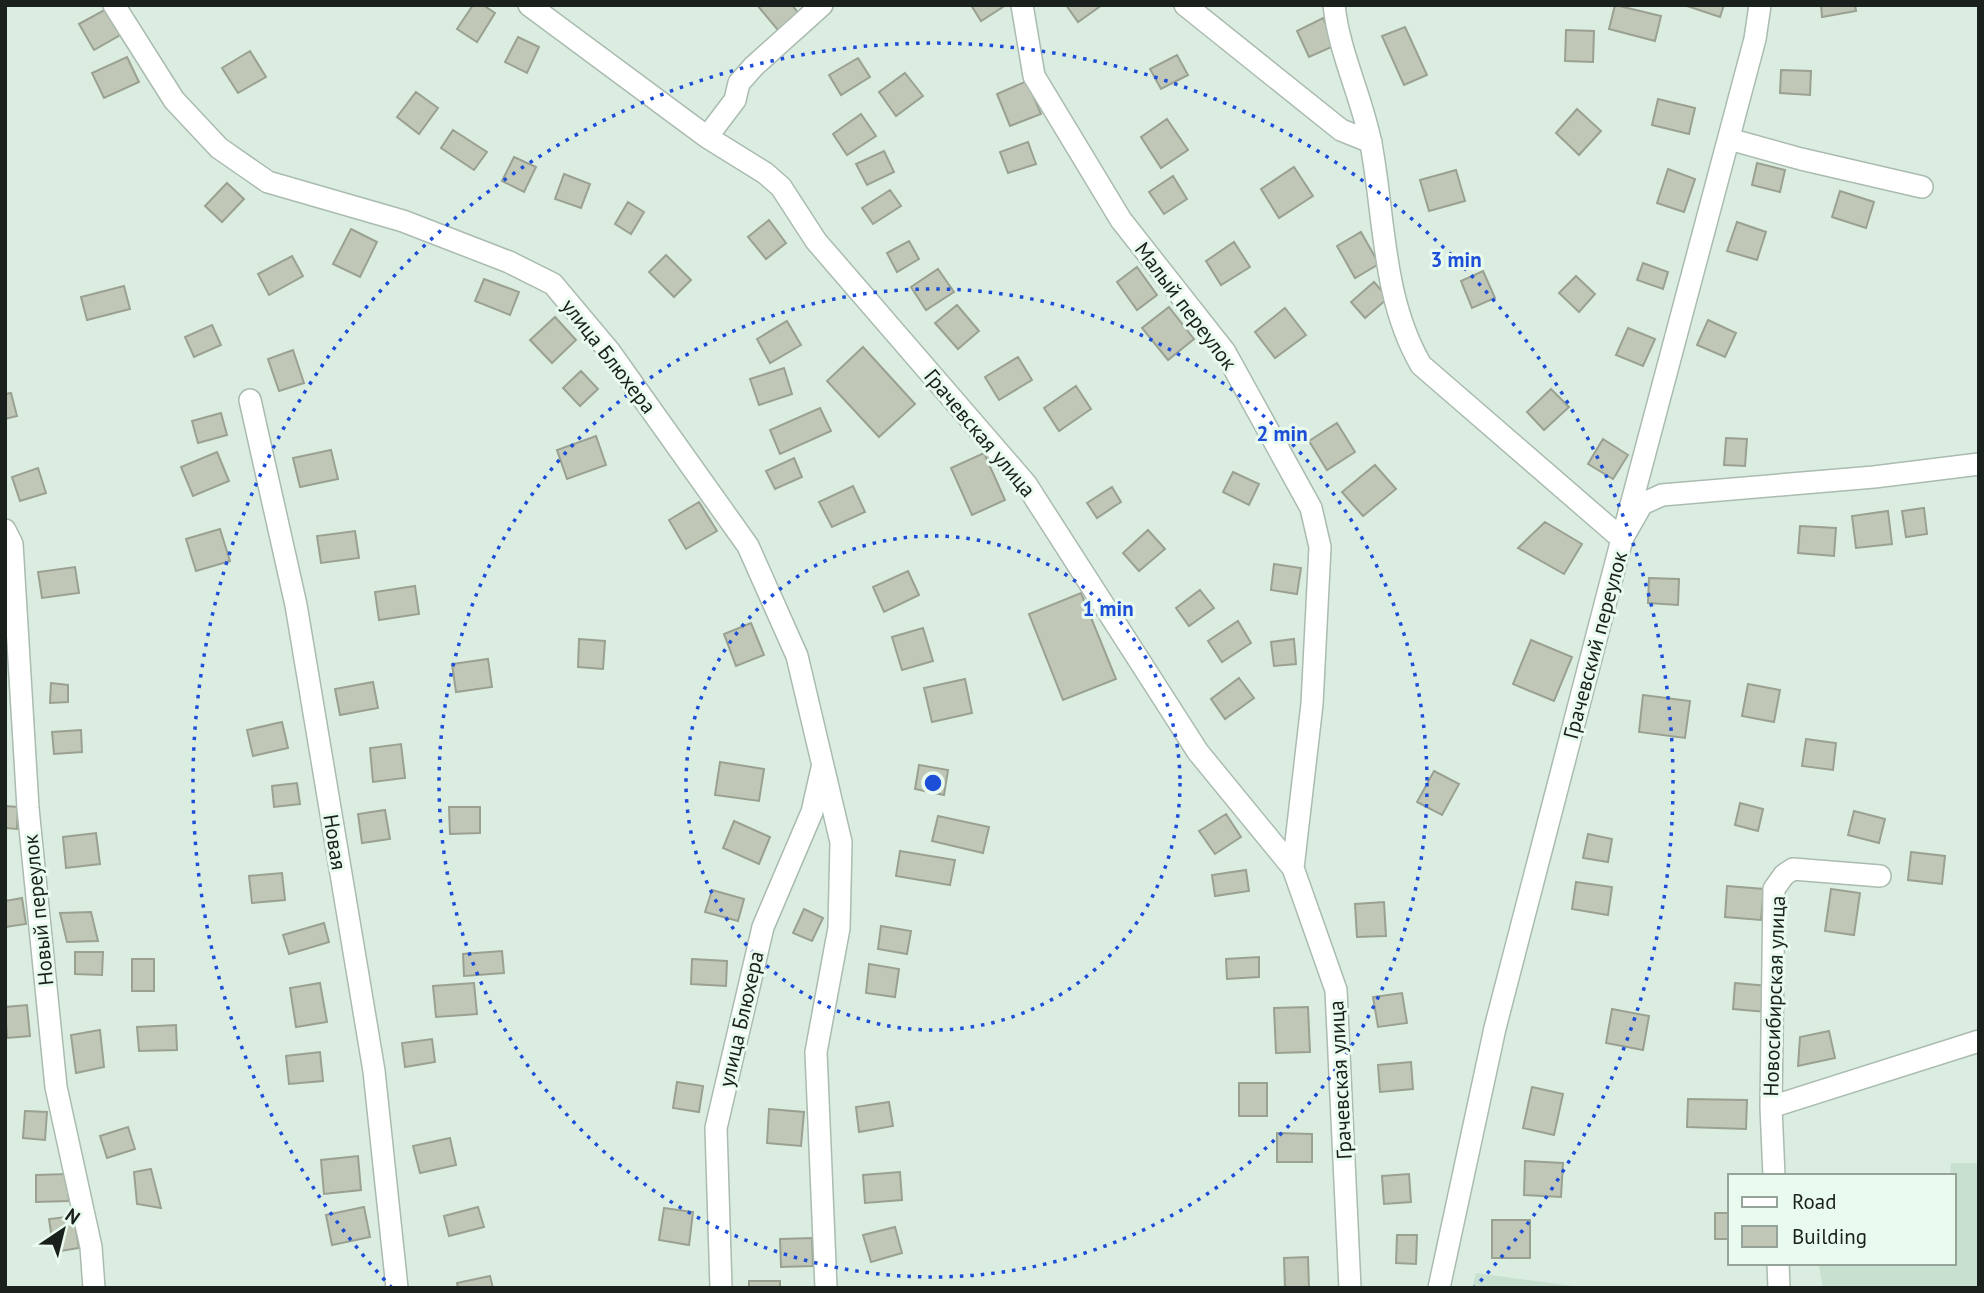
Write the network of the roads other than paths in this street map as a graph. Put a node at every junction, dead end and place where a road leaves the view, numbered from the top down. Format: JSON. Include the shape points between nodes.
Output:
{"nodes":[{"id":1,"x":114,"y":5,"type":"edge"},
{"id":2,"x":529,"y":5,"type":"edge"},
{"id":3,"x":822,"y":5,"type":"edge"},
{"id":4,"x":1022,"y":5,"type":"edge"},
{"id":5,"x":1185,"y":5,"type":"edge"},
{"id":6,"x":1334,"y":5,"type":"edge"},
{"id":7,"x":1760,"y":5,"type":"edge"},
{"id":8,"x":707,"y":137,"type":"junction"},
{"id":9,"x":1729,"y":139,"type":"junction"},
{"id":10,"x":1371,"y":142,"type":"junction"},
{"id":11,"x":1922,"y":187,"type":"dead end"},
{"id":12,"x":250,"y":400,"type":"dead end"},
{"id":13,"x":1979,"y":464,"type":"edge"},
{"id":14,"x":5,"y":530,"type":"edge"},
{"id":15,"x":1622,"y":539,"type":"junction"},
{"id":16,"x":824,"y":761,"type":"junction"},
{"id":17,"x":1293,"y":868,"type":"junction"},
{"id":18,"x":1880,"y":876,"type":"dead end"},
{"id":19,"x":1979,"y":1041,"type":"edge"},
{"id":20,"x":1771,"y":1107,"type":"junction"},
{"id":21,"x":1774,"y":1174,"type":"edge"},
{"id":22,"x":1778,"y":1265,"type":"edge"},
{"id":23,"x":94,"y":1288,"type":"edge"},
{"id":24,"x":397,"y":1288,"type":"edge"},
{"id":25,"x":721,"y":1288,"type":"edge"},
{"id":26,"x":826,"y":1288,"type":"edge"},
{"id":27,"x":1350,"y":1288,"type":"edge"},
{"id":28,"x":1439,"y":1288,"type":"edge"},
{"id":29,"x":1779,"y":1288,"type":"edge"}],
"edges":[{"from":1,"to":16,"type":"street","name":"улица Блюхера","via":[[174,100],[219,148],[268,182],[403,221],[553,284],[610,352],[748,546],[797,656]]},
{"from":2,"to":8,"type":"street","name":"Грачевская улица"},
{"from":3,"to":8,"type":"street","via":[[739,83],[735,100]]},
{"from":4,"to":17,"type":"street","name":"Малый переулок","via":[[1034,76],[1121,220],[1225,352],[1311,508],[1320,547],[1312,704]]},
{"from":5,"to":10,"type":"street","via":[[1341,130]]},
{"from":6,"to":10,"type":"street","via":[[1336,28]]},
{"from":7,"to":9,"type":"street","name":"Грачевский переулок"},
{"from":8,"to":17,"type":"street","name":"Грачевская улица","via":[[781,187],[816,242],[1026,484],[1198,752]]},
{"from":9,"to":11,"type":"street"},
{"from":9,"to":15,"type":"street","name":"Грачевский переулок"},
{"from":10,"to":15,"type":"street","via":[[1387,265],[1406,340],[1421,365]]},
{"from":12,"to":24,"type":"street","name":"Новая","via":[[296,605],[371,1058]]},
{"from":13,"to":15,"type":"street","via":[[1662,495],[1642,504]]},
{"from":14,"to":23,"type":"street","name":"Новый переулок","via":[[12,544],[28,808],[57,1087],[91,1247]]},
{"from":15,"to":28,"type":"street","name":"Грачевский переулок","via":[[1496,1028]]},
{"from":16,"to":25,"type":"street","name":"улица Блюхера","via":[[812,812],[763,928],[716,1128]]},
{"from":16,"to":26,"type":"street","name":"улица Блюхера","via":[[841,842],[839,928],[816,1052]]},
{"from":17,"to":27,"type":"street","name":"Грачевская улица","via":[[1336,989]]},
{"from":18,"to":20,"type":"street","name":"Новосибирская улица","via":[[1793,869],[1774,889]]},
{"from":19,"to":20,"type":"street"},
{"from":20,"to":21,"type":"street","name":"Новосибирская улица"},
{"from":22,"to":29,"type":"street"}]}
